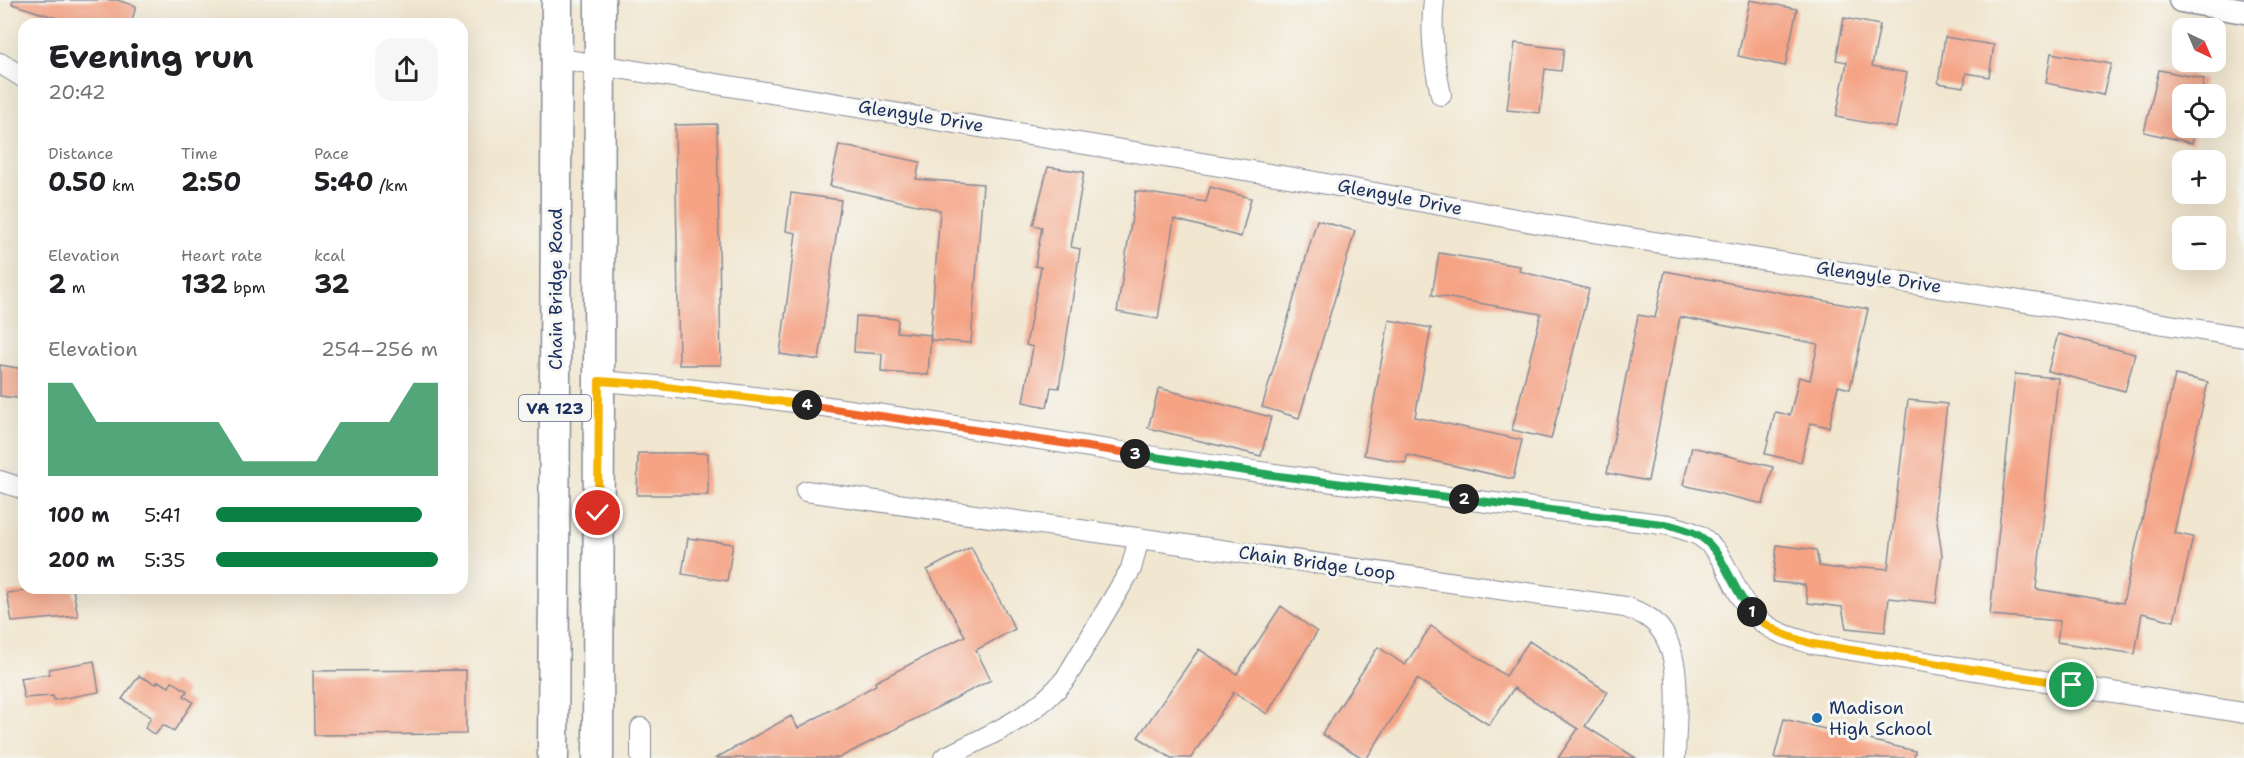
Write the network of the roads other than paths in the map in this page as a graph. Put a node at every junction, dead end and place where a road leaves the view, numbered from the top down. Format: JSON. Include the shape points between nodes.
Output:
{"nodes":[{"id":1,"x":557,"y":0,"type":"edge"},
{"id":2,"x":600,"y":0,"type":"edge"},
{"id":3,"x":1434,"y":0,"type":"edge"},
{"id":4,"x":2181,"y":0,"type":"edge"},
{"id":5,"x":2244,"y":11,"type":"edge"},
{"id":6,"x":556,"y":58,"type":"junction"},
{"id":7,"x":0,"y":63,"type":"edge"},
{"id":8,"x":599,"y":64,"type":"junction"},
{"id":9,"x":18,"y":74,"type":"edge"},
{"id":10,"x":1441,"y":95,"type":"dead end"},
{"id":11,"x":2244,"y":337,"type":"edge"},
{"id":12,"x":599,"y":381,"type":"junction"},
{"id":13,"x":0,"y":481,"type":"edge"},
{"id":14,"x":18,"y":487,"type":"edge"},
{"id":15,"x":806,"y":491,"type":"dead end"},
{"id":16,"x":1139,"y":538,"type":"junction"},
{"id":17,"x":2244,"y":713,"type":"edge"},
{"id":18,"x":641,"y":728,"type":"dead end"},
{"id":19,"x":553,"y":758,"type":"edge"},
{"id":20,"x":598,"y":758,"type":"edge"},
{"id":21,"x":641,"y":758,"type":"edge"},
{"id":22,"x":944,"y":758,"type":"edge"},
{"id":23,"x":1675,"y":758,"type":"edge"}],
"edges":[{"from":1,"to":6,"type":"main road","name":"Chain Bridge Road","number":"VA 123"},
{"from":2,"to":8,"type":"main road","number":"VA 123"},
{"from":3,"to":10,"type":"street","via":[[1433,59]]},
{"from":4,"to":5,"type":"street"},
{"from":6,"to":8,"type":"street","name":"Glengyle Drive"},
{"from":6,"to":19,"type":"main road","name":"Chain Bridge Road","number":"VA 123"},
{"from":7,"to":9,"type":"street"},
{"from":8,"to":11,"type":"street","name":"Glengyle Drive","via":[[1294,178],[1543,224]]},
{"from":8,"to":12,"type":"main road","number":"VA 123"},
{"from":12,"to":17,"type":"street","via":[[828,408],[1279,476],[1670,525],[1700,536],[1719,554],[1744,603],[1760,621],[1780,634],[1813,644]]},
{"from":12,"to":20,"type":"main road","number":"VA 123"},
{"from":13,"to":14,"type":"street"},
{"from":15,"to":16,"type":"street","name":"Chain Bridge Loop"},
{"from":16,"to":22,"type":"street","via":[[1131,569],[1053,695]]},
{"from":16,"to":23,"type":"street","name":"Chain Bridge Loop","via":[[1625,607],[1648,617],[1670,647],[1676,669]]},
{"from":18,"to":21,"type":"street"}]}
